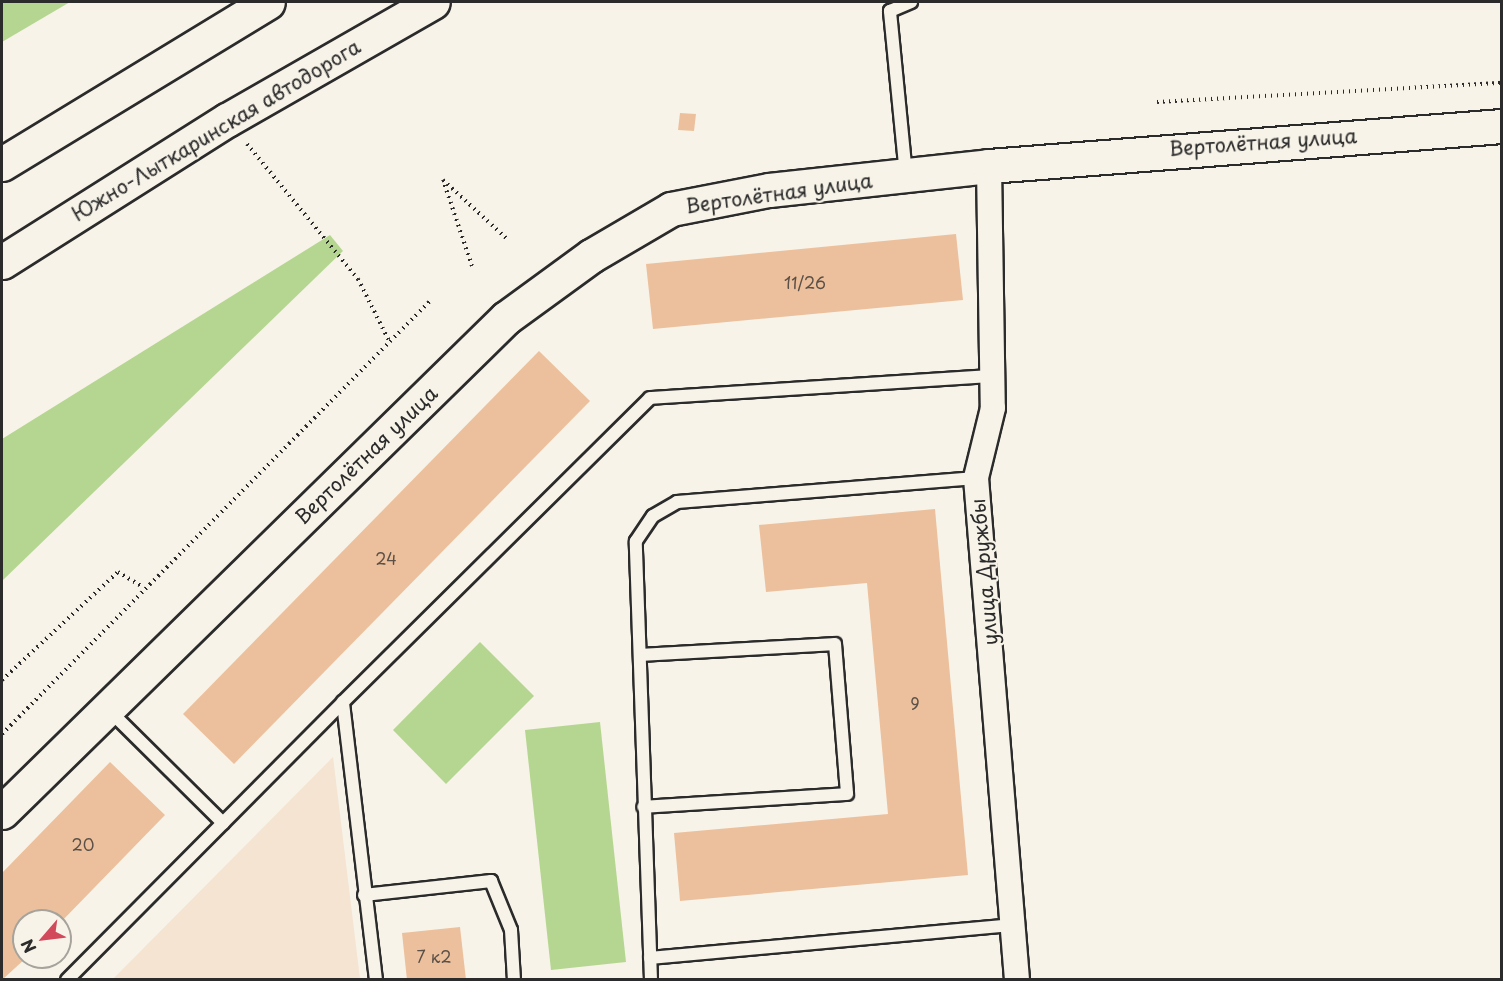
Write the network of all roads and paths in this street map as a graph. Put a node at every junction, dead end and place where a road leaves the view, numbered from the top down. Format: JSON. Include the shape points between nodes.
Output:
{"nodes":[{"id":1,"x":268,"y":2,"type":"edge"},
{"id":2,"x":433,"y":2,"type":"edge"},
{"id":3,"x":911,"y":2,"type":"edge"},
{"id":4,"x":1502,"y":82,"type":"edge"},
{"id":5,"x":1157,"y":102,"type":"dead end"},
{"id":6,"x":227,"y":120,"type":"junction"},
{"id":7,"x":1502,"y":126,"type":"edge"},
{"id":8,"x":2,"y":164,"type":"edge"},
{"id":9,"x":989,"y":166,"type":"junction"},
{"id":10,"x":906,"y":175,"type":"junction"},
{"id":11,"x":506,"y":238,"type":"dead end"},
{"id":12,"x":2,"y":262,"type":"edge"},
{"id":13,"x":472,"y":266,"type":"dead end"},
{"id":14,"x":431,"y":300,"type":"dead end"},
{"id":15,"x":390,"y":341,"type":"junction"},
{"id":16,"x":992,"y":376,"type":"junction"},
{"id":17,"x":976,"y":478,"type":"junction"},
{"id":18,"x":142,"y":587,"type":"junction"},
{"id":19,"x":641,"y":655,"type":"junction"},
{"id":20,"x":2,"y":680,"type":"edge"},
{"id":21,"x":342,"y":702,"type":"junction"},
{"id":22,"x":107,"y":708,"type":"junction"},
{"id":23,"x":2,"y":734,"type":"edge"},
{"id":24,"x":644,"y":807,"type":"junction"},
{"id":25,"x":2,"y":812,"type":"edge"},
{"id":26,"x":223,"y":823,"type":"junction"},
{"id":27,"x":364,"y":895,"type":"junction"},
{"id":28,"x":1014,"y":925,"type":"junction"},
{"id":29,"x":650,"y":958,"type":"junction"},
{"id":30,"x":67,"y":980,"type":"edge"},
{"id":31,"x":376,"y":980,"type":"edge"},
{"id":32,"x":514,"y":980,"type":"edge"},
{"id":33,"x":651,"y":980,"type":"edge"},
{"id":34,"x":1017,"y":980,"type":"edge"}],
"edges":[{"from":1,"to":8,"type":"street"},
{"from":2,"to":6,"type":"street","name":"Южно-Лыткаринская автодорога"},
{"from":3,"to":10,"type":"lane","via":[[890,11]]},
{"from":4,"to":5,"type":"path"},
{"from":6,"to":12,"type":"street","name":"Южно-Лыткаринская автодорога"},
{"from":6,"to":15,"type":"path","via":[[358,279]]},
{"from":7,"to":9,"type":"street","name":"Вертолётная улица"},
{"from":9,"to":10,"type":"street","name":"Вертолётная улица"},
{"from":9,"to":16,"type":"street","name":"улица Дружбы"},
{"from":10,"to":22,"type":"street","name":"Вертолётная улица","via":[[769,190],[671,209],[591,256],[506,318]]},
{"from":11,"to":13,"type":"path","via":[[444,180]]},
{"from":14,"to":15,"type":"path"},
{"from":15,"to":18,"type":"path"},
{"from":16,"to":17,"type":"street","name":"улица Дружбы","via":[[993,408]]},
{"from":16,"to":21,"type":"lane","via":[[650,398]]},
{"from":17,"to":19,"type":"lane","via":[[677,502],[653,516],[636,541]]},
{"from":17,"to":28,"type":"street","name":"улица Дружбы"},
{"from":18,"to":20,"type":"path","via":[[118,572]]},
{"from":18,"to":23,"type":"path"},
{"from":19,"to":24,"type":"lane"},
{"from":19,"to":24,"type":"lane","via":[[835,644],[847,794]]},
{"from":21,"to":26,"type":"lane"},
{"from":21,"to":27,"type":"lane"},
{"from":22,"to":25,"type":"street","name":"Вертолётная улица"},
{"from":22,"to":26,"type":"lane"},
{"from":24,"to":29,"type":"lane"},
{"from":26,"to":30,"type":"lane"},
{"from":27,"to":31,"type":"lane"},
{"from":27,"to":32,"type":"lane","via":[[490,881],[511,930]]},
{"from":28,"to":29,"type":"lane"},
{"from":28,"to":34,"type":"street","name":"улица Дружбы"},
{"from":29,"to":33,"type":"lane"}]}
